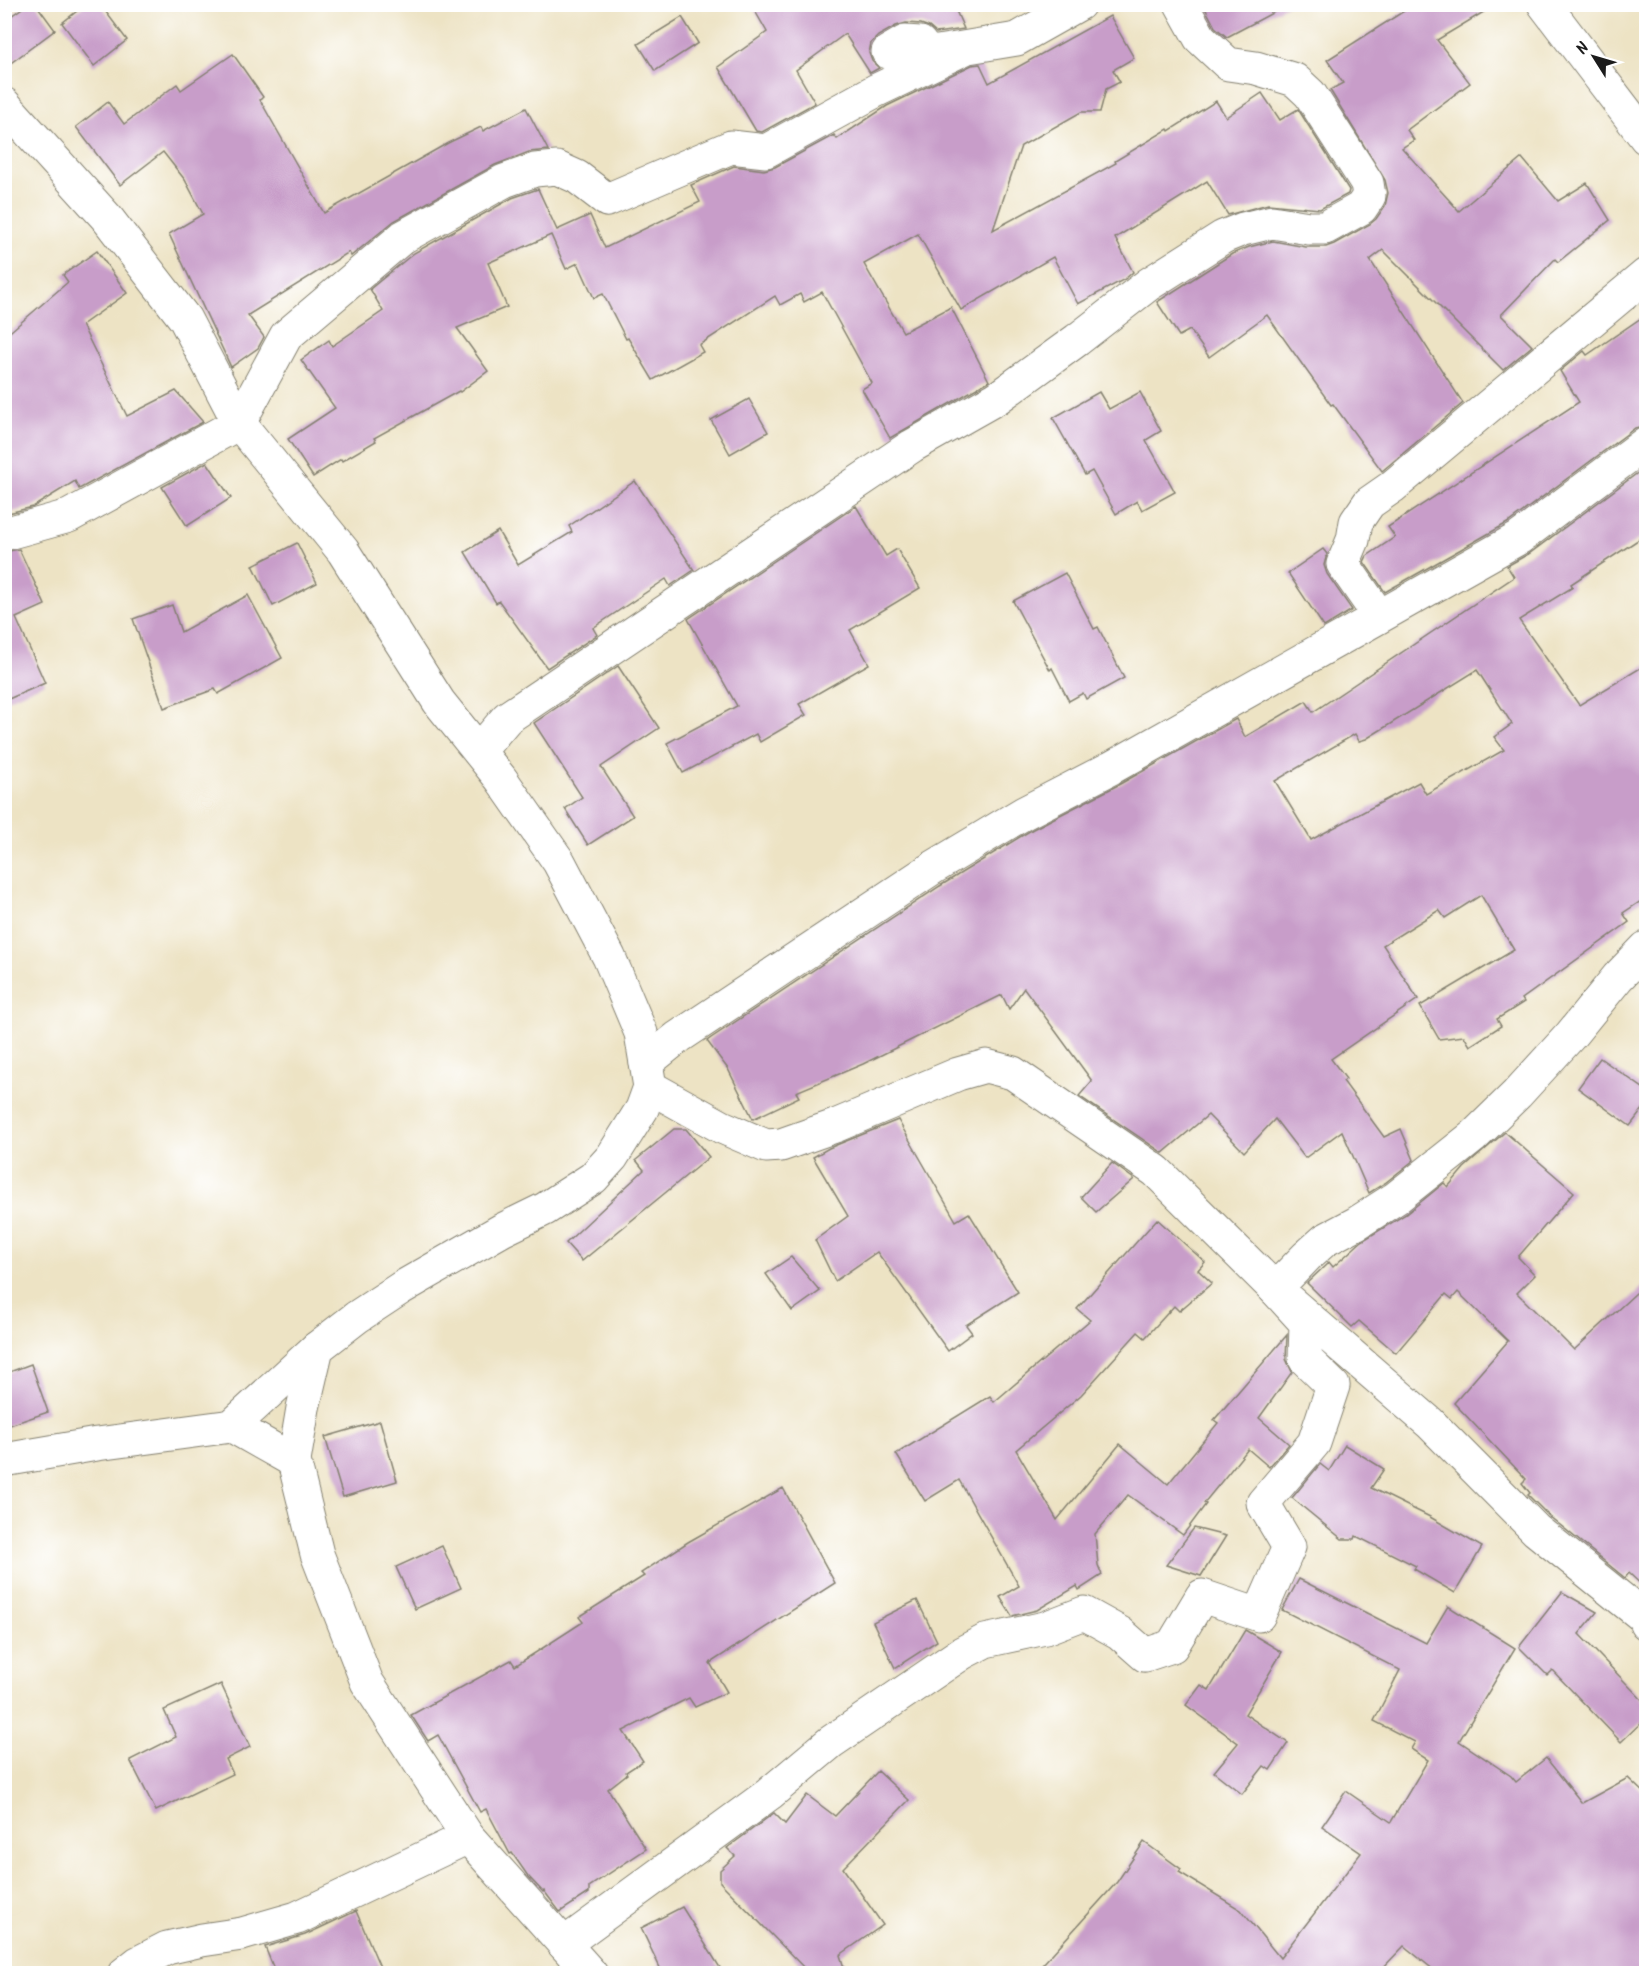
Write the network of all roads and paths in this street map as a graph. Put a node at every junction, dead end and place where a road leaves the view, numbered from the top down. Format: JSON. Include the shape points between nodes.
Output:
{"nodes":[{"id":1,"x":1079,"y":4,"type":"edge"},
{"id":2,"x":1181,"y":4,"type":"edge"},
{"id":3,"x":1544,"y":4,"type":"edge"},
{"id":4,"x":963,"y":50,"type":"junction"},
{"id":5,"x":888,"y":52,"type":"dead end"},
{"id":6,"x":4,"y":104,"type":"edge"},
{"id":7,"x":1647,"y":138,"type":"edge"},
{"id":8,"x":1647,"y":275,"type":"edge"},
{"id":9,"x":239,"y":423,"type":"junction"},
{"id":10,"x":1647,"y":443,"type":"edge"},
{"id":11,"x":4,"y":534,"type":"edge"},
{"id":12,"x":1379,"y":616,"type":"junction"},
{"id":13,"x":479,"y":751,"type":"junction"},
{"id":14,"x":1644,"y":955,"type":"edge"},
{"id":15,"x":648,"y":1075,"type":"junction"},
{"id":16,"x":1275,"y":1289,"type":"junction"},
{"id":17,"x":317,"y":1348,"type":"junction"},
{"id":18,"x":232,"y":1426,"type":"junction"},
{"id":19,"x":4,"y":1461,"type":"edge"},
{"id":20,"x":294,"y":1461,"type":"junction"},
{"id":21,"x":1646,"y":1618,"type":"edge"},
{"id":22,"x":468,"y":1837,"type":"junction"},
{"id":23,"x":564,"y":1944,"type":"junction"},
{"id":24,"x":124,"y":1974,"type":"edge"},
{"id":25,"x":591,"y":1974,"type":"edge"}],
"edges":[{"from":1,"to":4,"type":"street","via":[[1017,39]]},
{"from":2,"to":13,"type":"street","via":[[1200,38],[1227,64],[1295,80],[1310,94],[1367,183],[1369,196],[1361,208],[1325,228],[1272,222],[1223,237],[1149,284],[997,398],[912,446],[507,718]]},
{"from":3,"to":7,"type":"street"},
{"from":4,"to":5,"type":"street","via":[[927,52],[920,43],[904,42]]},
{"from":4,"to":9,"type":"street","via":[[875,91],[766,151],[731,147],[607,200],[577,177],[557,168],[535,170],[504,181],[403,237],[286,336]]},
{"from":6,"to":9,"type":"street","via":[[107,218],[185,319]]},
{"from":8,"to":12,"type":"street","via":[[1369,503],[1356,522],[1343,564]]},
{"from":9,"to":11,"type":"street","via":[[69,516]]},
{"from":9,"to":13,"type":"street","via":[[343,551],[439,702]]},
{"from":10,"to":12,"type":"street","via":[[1519,538]]},
{"from":12,"to":15,"type":"street","via":[[934,867],[677,1038]]},
{"from":13,"to":15,"type":"street","via":[[559,861],[609,957],[641,1033]]},
{"from":14,"to":16,"type":"street","via":[[1618,977],[1518,1094],[1474,1136],[1396,1198],[1325,1240]]},
{"from":15,"to":16,"type":"street","via":[[722,1127],[766,1146],[781,1145],[835,1126],[958,1074],[986,1066],[1013,1073],[1156,1171]]},
{"from":15,"to":17,"type":"street","via":[[642,1108],[612,1157],[593,1178],[545,1209],[401,1288]]},
{"from":16,"to":21,"type":"street","via":[[1430,1423],[1536,1530]]},
{"from":16,"to":23,"type":"street","via":[[1306,1323],[1305,1359],[1333,1386],[1314,1443],[1263,1503],[1289,1547],[1259,1615],[1202,1596],[1172,1646],[1145,1655],[1120,1633],[1084,1613],[1045,1628],[985,1641],[831,1742],[769,1794]]},
{"from":17,"to":18,"type":"street"},
{"from":17,"to":20,"type":"street"},
{"from":18,"to":19,"type":"street"},
{"from":18,"to":20,"type":"street"},
{"from":20,"to":22,"type":"street","via":[[317,1554],[367,1682]]},
{"from":22,"to":23,"type":"street"},
{"from":22,"to":24,"type":"street","via":[[297,1918],[242,1934],[166,1948]]},
{"from":23,"to":25,"type":"street"}]}
